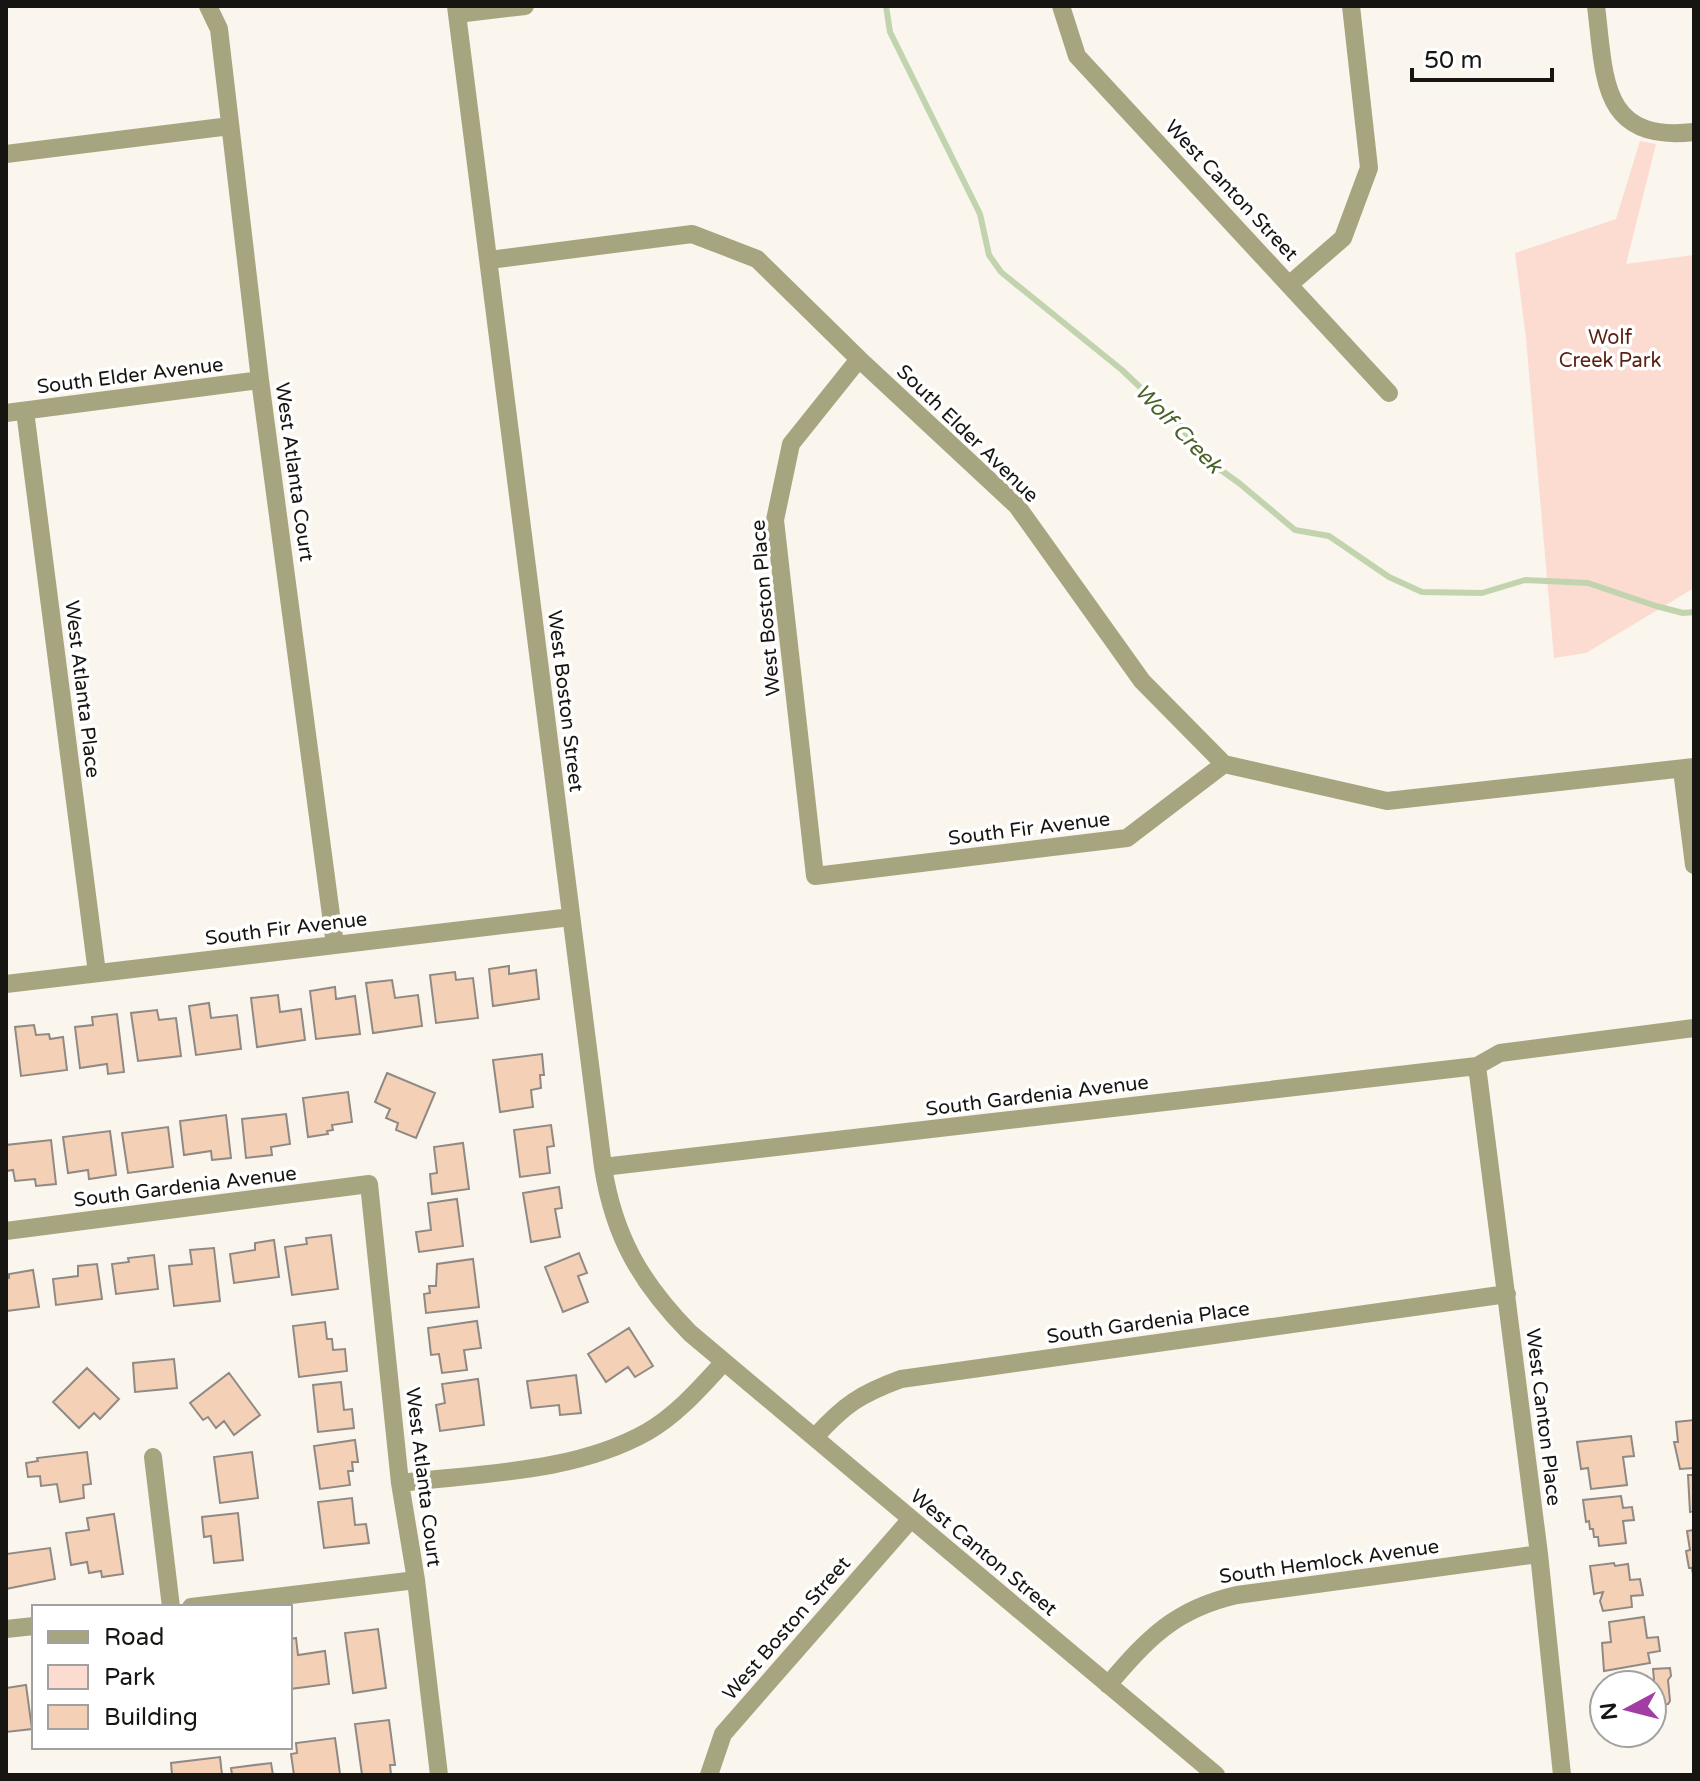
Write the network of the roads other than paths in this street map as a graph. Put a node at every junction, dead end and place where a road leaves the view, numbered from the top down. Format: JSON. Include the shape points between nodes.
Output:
{"nodes":[{"id":1,"x":208,"y":6,"type":"edge"},
{"id":2,"x":525,"y":6,"type":"edge"},
{"id":3,"x":1061,"y":6,"type":"edge"},
{"id":4,"x":1351,"y":6,"type":"edge"},
{"id":5,"x":1596,"y":6,"type":"edge"},
{"id":6,"x":457,"y":10,"type":"edge"},
{"id":7,"x":230,"y":126,"type":"junction"},
{"id":8,"x":1694,"y":132,"type":"edge"},
{"id":9,"x":6,"y":154,"type":"edge"},
{"id":10,"x":489,"y":260,"type":"junction"},
{"id":11,"x":1290,"y":284,"type":"junction"},
{"id":12,"x":859,"y":359,"type":"junction"},
{"id":13,"x":260,"y":380,"type":"junction"},
{"id":14,"x":1389,"y":393,"type":"dead end"},
{"id":15,"x":16,"y":412,"type":"edge"},
{"id":16,"x":1224,"y":764,"type":"junction"},
{"id":17,"x":1688,"y":769,"type":"edge"},
{"id":18,"x":1694,"y":865,"type":"edge"},
{"id":19,"x":815,"y":876,"type":"joint"},
{"id":20,"x":571,"y":917,"type":"junction"},
{"id":21,"x":335,"y":945,"type":"junction"},
{"id":22,"x":97,"y":973,"type":"junction"},
{"id":23,"x":6,"y":984,"type":"edge"},
{"id":24,"x":1694,"y":1028,"type":"edge"},
{"id":25,"x":1477,"y":1066,"type":"junction"},
{"id":26,"x":603,"y":1167,"type":"junction"},
{"id":27,"x":369,"y":1184,"type":"joint"},
{"id":28,"x":6,"y":1231,"type":"edge"},
{"id":29,"x":1507,"y":1294,"type":"junction"},
{"id":30,"x":724,"y":1362,"type":"junction"},
{"id":31,"x":815,"y":1437,"type":"junction"},
{"id":32,"x":153,"y":1457,"type":"dead end"},
{"id":33,"x":400,"y":1483,"type":"junction"},
{"id":34,"x":911,"y":1519,"type":"junction"},
{"id":35,"x":1539,"y":1554,"type":"junction"},
{"id":36,"x":416,"y":1580,"type":"junction"},
{"id":37,"x":171,"y":1605,"type":"edge"},
{"id":38,"x":208,"y":1605,"type":"edge"},
{"id":39,"x":32,"y":1626,"type":"edge"},
{"id":40,"x":6,"y":1629,"type":"edge"},
{"id":41,"x":1108,"y":1685,"type":"junction"},
{"id":42,"x":439,"y":1775,"type":"edge"},
{"id":43,"x":709,"y":1775,"type":"edge"},
{"id":44,"x":1216,"y":1775,"type":"edge"},
{"id":45,"x":1562,"y":1775,"type":"edge"}],
"edges":[{"from":1,"to":7,"type":"street","name":"West Atlanta Court","via":[[219,29]]},
{"from":2,"to":6,"type":"street"},
{"from":3,"to":11,"type":"street","name":"West Canton Street","via":[[1077,56]]},
{"from":4,"to":11,"type":"street","via":[[1369,168],[1343,238]]},
{"from":5,"to":8,"type":"street","via":[[1606,85],[1617,108],[1631,123],[1653,133]]},
{"from":6,"to":10,"type":"street","name":"West Boston Street"},
{"from":7,"to":9,"type":"street"},
{"from":7,"to":13,"type":"street","name":"West Atlanta Court"},
{"from":10,"to":12,"type":"street","name":"South Elder Avenue","via":[[692,234],[757,259]]},
{"from":10,"to":20,"type":"street","name":"West Boston Street"},
{"from":11,"to":14,"type":"street","name":"West Canton Street"},
{"from":12,"to":16,"type":"street","name":"South Elder Avenue","via":[[1017,506],[1142,681]]},
{"from":12,"to":19,"type":"street","name":"West Boston Place","via":[[791,444],[775,520]]},
{"from":13,"to":15,"type":"street","name":"South Elder Avenue"},
{"from":13,"to":21,"type":"street","name":"West Atlanta Court"},
{"from":15,"to":22,"type":"street","name":"West Atlanta Place"},
{"from":16,"to":17,"type":"street","via":[[1387,801]]},
{"from":16,"to":19,"type":"street","name":"South Fir Avenue","via":[[1127,838]]},
{"from":17,"to":18,"type":"street"},
{"from":20,"to":21,"type":"street","name":"South Fir Avenue"},
{"from":20,"to":26,"type":"street","name":"West Boston Street"},
{"from":21,"to":22,"type":"street","name":"South Fir Avenue"},
{"from":22,"to":23,"type":"street","name":"South Fir Avenue"},
{"from":24,"to":25,"type":"street","name":"South Gardenia Avenue","via":[[1500,1053]]},
{"from":25,"to":26,"type":"street","name":"South Gardenia Avenue"},
{"from":25,"to":29,"type":"street","name":"West Canton Place"},
{"from":26,"to":30,"type":"street","name":"West Boston Street","via":[[616,1224],[641,1275],[662,1305]]},
{"from":27,"to":28,"type":"street","name":"South Gardenia Avenue"},
{"from":27,"to":33,"type":"street","name":"West Atlanta Court"},
{"from":29,"to":31,"type":"street","name":"South Gardenia Place","via":[[901,1379],[853,1400]]},
{"from":29,"to":35,"type":"street","name":"West Canton Place"},
{"from":30,"to":31,"type":"street","name":"West Canton Street"},
{"from":30,"to":33,"type":"street","via":[[678,1410],[619,1446],[543,1465]]},
{"from":31,"to":34,"type":"street","name":"West Canton Street"},
{"from":32,"to":37,"type":"street"},
{"from":33,"to":36,"type":"street","name":"West Atlanta Court"},
{"from":34,"to":41,"type":"street","name":"West Canton Street"},
{"from":34,"to":43,"type":"street","name":"West Boston Street","via":[[723,1734]]},
{"from":35,"to":41,"type":"street","name":"South Hemlock Avenue","via":[[1209,1601],[1170,1622]]},
{"from":35,"to":45,"type":"street","name":"West Canton Place"},
{"from":36,"to":38,"type":"street"},
{"from":36,"to":42,"type":"street","name":"West Atlanta Court"},
{"from":39,"to":40,"type":"street"},
{"from":41,"to":44,"type":"street","name":"West Canton Street"}]}
